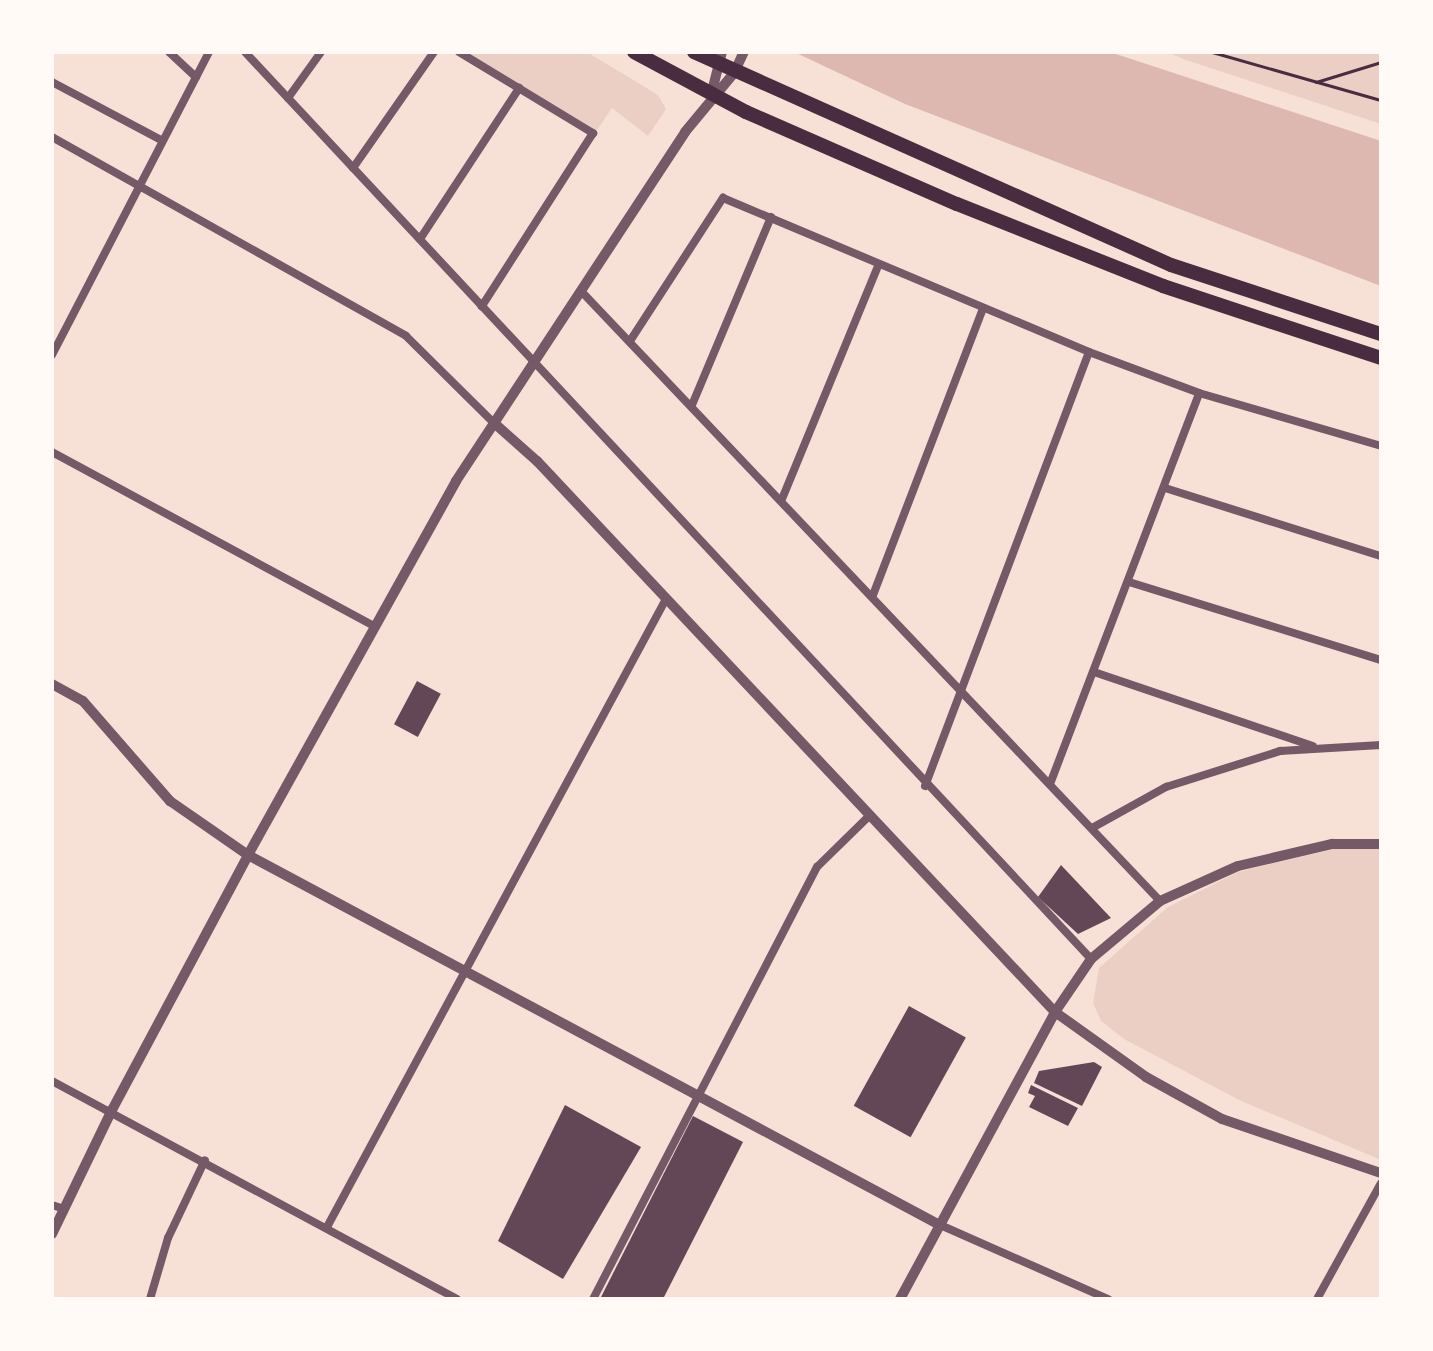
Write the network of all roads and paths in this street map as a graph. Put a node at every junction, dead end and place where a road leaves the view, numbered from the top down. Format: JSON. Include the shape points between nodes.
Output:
{"nodes":[{"id":1,"x":169,"y":52,"type":"edge"},
{"id":2,"x":209,"y":52,"type":"edge"},
{"id":3,"x":245,"y":52,"type":"edge"},
{"id":4,"x":321,"y":52,"type":"edge"},
{"id":5,"x":434,"y":52,"type":"edge"},
{"id":6,"x":459,"y":52,"type":"edge"},
{"id":7,"x":634,"y":52,"type":"edge"},
{"id":8,"x":694,"y":52,"type":"edge"},
{"id":9,"x":744,"y":52,"type":"edge"},
{"id":10,"x":1212,"y":52,"type":"edge"},
{"id":11,"x":720,"y":58,"type":"edge"},
{"id":12,"x":1381,"y":62,"type":"edge"},
{"id":13,"x":734,"y":73,"type":"junction"},
{"id":14,"x":196,"y":77,"type":"junction"},
{"id":15,"x":52,"y":82,"type":"edge"},
{"id":16,"x":1312,"y":83,"type":"junction"},
{"id":17,"x":519,"y":88,"type":"junction"},
{"id":18,"x":711,"y":95,"type":"junction"},
{"id":19,"x":288,"y":98,"type":"junction"},
{"id":20,"x":1381,"y":100,"type":"edge"},
{"id":21,"x":52,"y":137,"type":"edge"},
{"id":22,"x":161,"y":140,"type":"junction"},
{"id":23,"x":353,"y":168,"type":"junction"},
{"id":24,"x":138,"y":183,"type":"junction"},
{"id":25,"x":771,"y":217,"type":"junction"},
{"id":26,"x":420,"y":239,"type":"junction"},
{"id":27,"x":878,"y":266,"type":"junction"},
{"id":28,"x":581,"y":291,"type":"junction"},
{"id":29,"x":482,"y":306,"type":"junction"},
{"id":30,"x":983,"y":308,"type":"junction"},
{"id":31,"x":1381,"y":334,"type":"edge"},
{"id":32,"x":630,"y":341,"type":"junction"},
{"id":33,"x":1089,"y":352,"type":"junction"},
{"id":34,"x":52,"y":355,"type":"edge"},
{"id":35,"x":1381,"y":358,"type":"edge"},
{"id":36,"x":534,"y":361,"type":"junction"},
{"id":37,"x":1199,"y":393,"type":"junction"},
{"id":38,"x":692,"y":405,"type":"junction"},
{"id":39,"x":493,"y":422,"type":"junction"},
{"id":40,"x":1381,"y":446,"type":"edge"},
{"id":41,"x":52,"y":452,"type":"edge"},
{"id":42,"x":1165,"y":488,"type":"junction"},
{"id":43,"x":782,"y":499,"type":"junction"},
{"id":44,"x":1381,"y":556,"type":"edge"},
{"id":45,"x":1129,"y":582,"type":"junction"},
{"id":46,"x":873,"y":595,"type":"junction"},
{"id":47,"x":666,"y":599,"type":"junction"},
{"id":48,"x":374,"y":626,"type":"junction"},
{"id":49,"x":1381,"y":660,"type":"edge"},
{"id":50,"x":1094,"y":672,"type":"junction"},
{"id":51,"x":52,"y":684,"type":"edge"},
{"id":52,"x":962,"y":689,"type":"junction"},
{"id":53,"x":1381,"y":745,"type":"edge"},
{"id":54,"x":1317,"y":747,"type":"junction"},
{"id":55,"x":1050,"y":784,"type":"junction"},
{"id":56,"x":925,"y":786,"type":"junction"},
{"id":57,"x":869,"y":816,"type":"junction"},
{"id":58,"x":1092,"y":828,"type":"junction"},
{"id":59,"x":1381,"y":844,"type":"edge"},
{"id":60,"x":248,"y":855,"type":"junction"},
{"id":61,"x":1160,"y":901,"type":"junction"},
{"id":62,"x":1091,"y":959,"type":"junction"},
{"id":63,"x":464,"y":975,"type":"junction"},
{"id":64,"x":1055,"y":1012,"type":"junction"},
{"id":65,"x":52,"y":1081,"type":"edge"},
{"id":66,"x":700,"y":1098,"type":"junction"},
{"id":67,"x":112,"y":1110,"type":"junction"},
{"id":68,"x":205,"y":1160,"type":"junction"},
{"id":69,"x":1381,"y":1173,"type":"edge"},
{"id":70,"x":1381,"y":1183,"type":"edge"},
{"id":71,"x":52,"y":1205,"type":"edge"},
{"id":72,"x":64,"y":1209,"type":"junction"},
{"id":73,"x":938,"y":1224,"type":"junction"},
{"id":74,"x":327,"y":1227,"type":"junction"},
{"id":75,"x":52,"y":1234,"type":"edge"},
{"id":76,"x":150,"y":1299,"type":"edge"},
{"id":77,"x":457,"y":1299,"type":"edge"},
{"id":78,"x":593,"y":1299,"type":"edge"},
{"id":79,"x":900,"y":1299,"type":"edge"},
{"id":80,"x":1108,"y":1299,"type":"edge"},
{"id":81,"x":1317,"y":1299,"type":"edge"}],
"edges":[{"from":1,"to":14,"type":"street"},
{"from":2,"to":14,"type":"street"},
{"from":3,"to":19,"type":"street"},
{"from":4,"to":19,"type":"street"},
{"from":5,"to":23,"type":"street"},
{"from":6,"to":17,"type":"street"},
{"from":7,"to":18,"type":"main road"},
{"from":8,"to":11,"type":"main road"},
{"from":9,"to":13,"type":"street"},
{"from":10,"to":16,"type":"path"},
{"from":11,"to":13,"type":"main road"},
{"from":11,"to":18,"type":"street"},
{"from":12,"to":16,"type":"path"},
{"from":13,"to":18,"type":"street"},
{"from":13,"to":31,"type":"main road","via":[[1171,265]]},
{"from":14,"to":22,"type":"street"},
{"from":15,"to":22,"type":"street"},
{"from":16,"to":20,"type":"path"},
{"from":17,"to":26,"type":"street"},
{"from":17,"to":29,"type":"street","via":[[593,133]]},
{"from":18,"to":28,"type":"street"},
{"from":18,"to":35,"type":"main road","via":[[957,204],[1163,286]]},
{"from":19,"to":23,"type":"street"},
{"from":21,"to":24,"type":"street"},
{"from":22,"to":24,"type":"street"},
{"from":23,"to":26,"type":"street"},
{"from":24,"to":34,"type":"street"},
{"from":24,"to":39,"type":"street","via":[[406,336]]},
{"from":25,"to":27,"type":"street"},
{"from":25,"to":32,"type":"street","via":[[723,198]]},
{"from":25,"to":38,"type":"street"},
{"from":26,"to":29,"type":"street"},
{"from":27,"to":30,"type":"street"},
{"from":27,"to":43,"type":"street"},
{"from":28,"to":32,"type":"street"},
{"from":28,"to":36,"type":"street"},
{"from":29,"to":36,"type":"street"},
{"from":30,"to":33,"type":"street"},
{"from":30,"to":46,"type":"street"},
{"from":32,"to":38,"type":"street"},
{"from":33,"to":37,"type":"street"},
{"from":33,"to":52,"type":"street"},
{"from":36,"to":39,"type":"street"},
{"from":36,"to":56,"type":"street"},
{"from":37,"to":40,"type":"street"},
{"from":37,"to":42,"type":"street"},
{"from":38,"to":43,"type":"street"},
{"from":39,"to":47,"type":"street","via":[[537,461]]},
{"from":39,"to":48,"type":"street"},
{"from":41,"to":48,"type":"street"},
{"from":42,"to":44,"type":"street"},
{"from":42,"to":45,"type":"street"},
{"from":43,"to":46,"type":"street"},
{"from":45,"to":49,"type":"street"},
{"from":45,"to":50,"type":"street"},
{"from":46,"to":52,"type":"street"},
{"from":47,"to":57,"type":"street"},
{"from":47,"to":63,"type":"street"},
{"from":48,"to":60,"type":"street"},
{"from":50,"to":54,"type":"street"},
{"from":50,"to":55,"type":"street"},
{"from":51,"to":60,"type":"street","via":[[83,701],[170,801]]},
{"from":52,"to":55,"type":"street"},
{"from":52,"to":56,"type":"street"},
{"from":53,"to":54,"type":"street"},
{"from":54,"to":58,"type":"street","via":[[1280,751],[1166,787]]},
{"from":55,"to":58,"type":"street"},
{"from":56,"to":62,"type":"street"},
{"from":57,"to":64,"type":"street"},
{"from":57,"to":66,"type":"street","via":[[817,867]]},
{"from":58,"to":61,"type":"street"},
{"from":59,"to":61,"type":"street","via":[[1332,844],[1238,866]]},
{"from":60,"to":63,"type":"street"},
{"from":60,"to":67,"type":"street"},
{"from":61,"to":62,"type":"street"},
{"from":62,"to":64,"type":"street"},
{"from":63,"to":66,"type":"street"},
{"from":63,"to":74,"type":"street"},
{"from":64,"to":69,"type":"street","via":[[1146,1077],[1222,1119]]},
{"from":64,"to":73,"type":"street"},
{"from":65,"to":67,"type":"street"},
{"from":66,"to":73,"type":"street"},
{"from":66,"to":78,"type":"street"},
{"from":67,"to":68,"type":"street"},
{"from":67,"to":72,"type":"street"},
{"from":68,"to":74,"type":"street"},
{"from":68,"to":76,"type":"street","via":[[168,1238]]},
{"from":70,"to":81,"type":"street"},
{"from":71,"to":72,"type":"street"},
{"from":72,"to":75,"type":"street"},
{"from":73,"to":79,"type":"street"},
{"from":73,"to":80,"type":"street"},
{"from":74,"to":77,"type":"street"}]}
